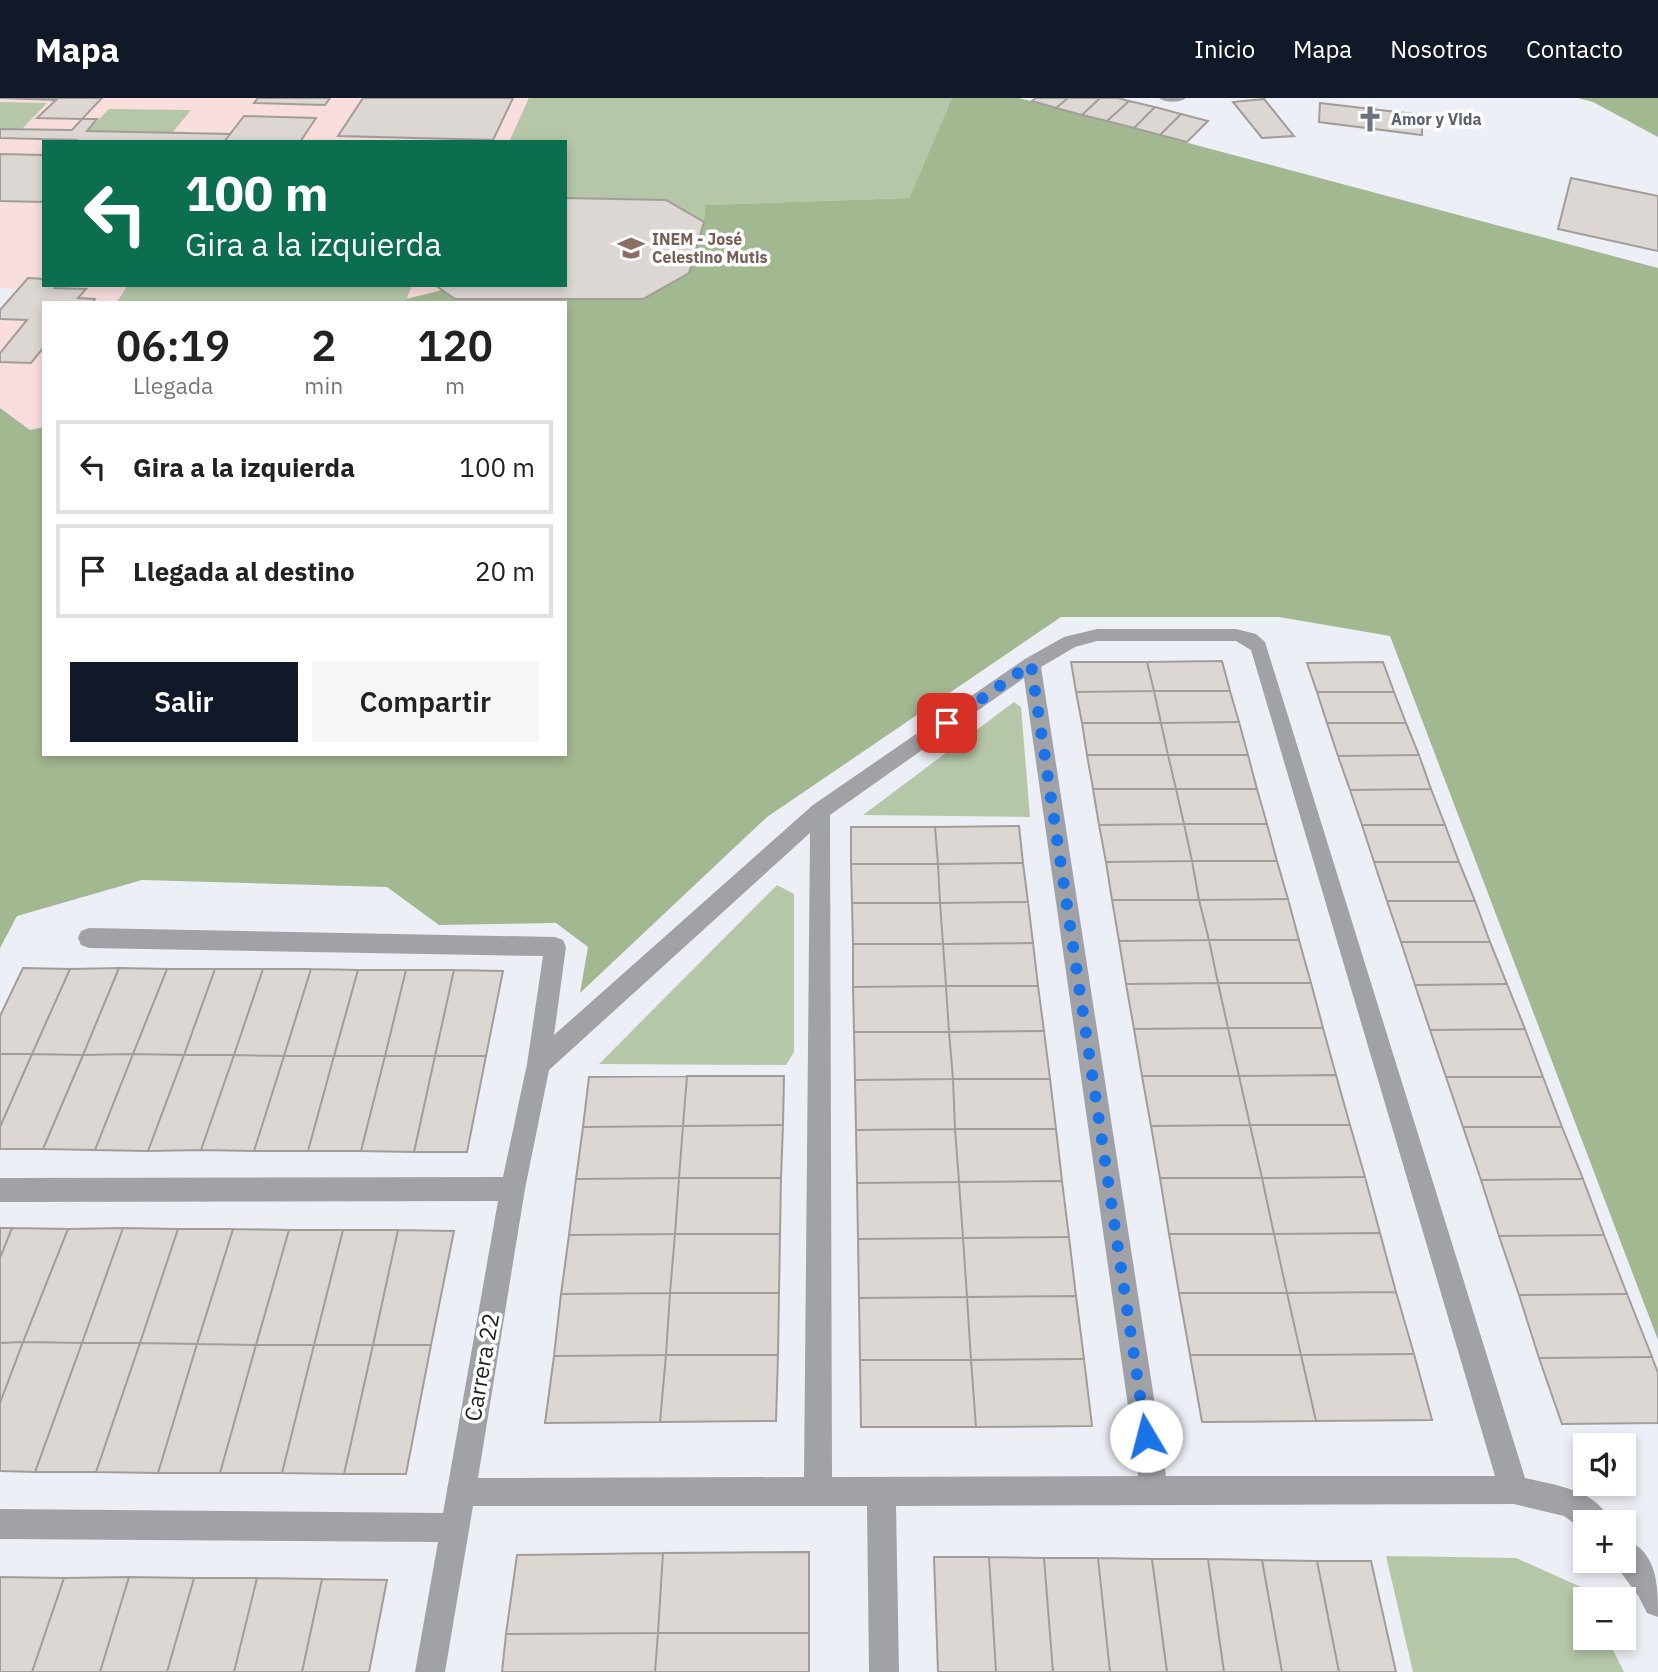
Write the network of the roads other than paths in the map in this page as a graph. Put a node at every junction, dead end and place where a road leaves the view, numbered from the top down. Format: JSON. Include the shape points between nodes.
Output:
{"nodes":[{"id":1,"x":1165,"y":98,"type":"edge"},
{"id":2,"x":1180,"y":98,"type":"edge"},
{"id":3,"x":1031,"y":664,"type":"junction"},
{"id":4,"x":820,"y":811,"type":"junction"},
{"id":5,"x":89,"y":939,"type":"dead end"},
{"id":6,"x":539,"y":1064,"type":"junction"},
{"id":7,"x":513,"y":1189,"type":"junction"},
{"id":8,"x":0,"y":1190,"type":"edge"},
{"id":9,"x":1514,"y":1490,"type":"junction"},
{"id":10,"x":1154,"y":1491,"type":"junction"},
{"id":11,"x":460,"y":1492,"type":"junction"},
{"id":12,"x":818,"y":1492,"type":"junction"},
{"id":13,"x":881,"y":1492,"type":"junction"},
{"id":14,"x":1580,"y":1510,"type":"edge"},
{"id":15,"x":0,"y":1524,"type":"edge"},
{"id":16,"x":453,"y":1528,"type":"junction"},
{"id":17,"x":1636,"y":1568,"type":"edge"},
{"id":18,"x":1658,"y":1602,"type":"edge"},
{"id":19,"x":430,"y":1672,"type":"edge"},
{"id":20,"x":884,"y":1672,"type":"edge"}],
"edges":[{"from":1,"to":2,"type":"street"},
{"from":3,"to":4,"type":"street"},
{"from":3,"to":9,"type":"street","via":[[1070,642],[1097,635],[1236,635],[1259,647]]},
{"from":3,"to":10,"type":"street"},
{"from":4,"to":6,"type":"street"},
{"from":4,"to":12,"type":"street"},
{"from":5,"to":6,"type":"street","name":"Carrera 22","via":[[555,947]]},
{"from":6,"to":7,"type":"street","name":"Carrera 22"},
{"from":7,"to":8,"type":"street"},
{"from":7,"to":11,"type":"street","name":"Carrera 22"},
{"from":9,"to":10,"type":"street"},
{"from":9,"to":14,"type":"street","via":[[1571,1503]]},
{"from":10,"to":13,"type":"street"},
{"from":11,"to":12,"type":"street"},
{"from":11,"to":16,"type":"street","name":"Carrera 22"},
{"from":12,"to":13,"type":"street"},
{"from":13,"to":20,"type":"street"},
{"from":15,"to":16,"type":"street"},
{"from":16,"to":19,"type":"street","name":"Carrera 22"},
{"from":17,"to":18,"type":"street"}]}
